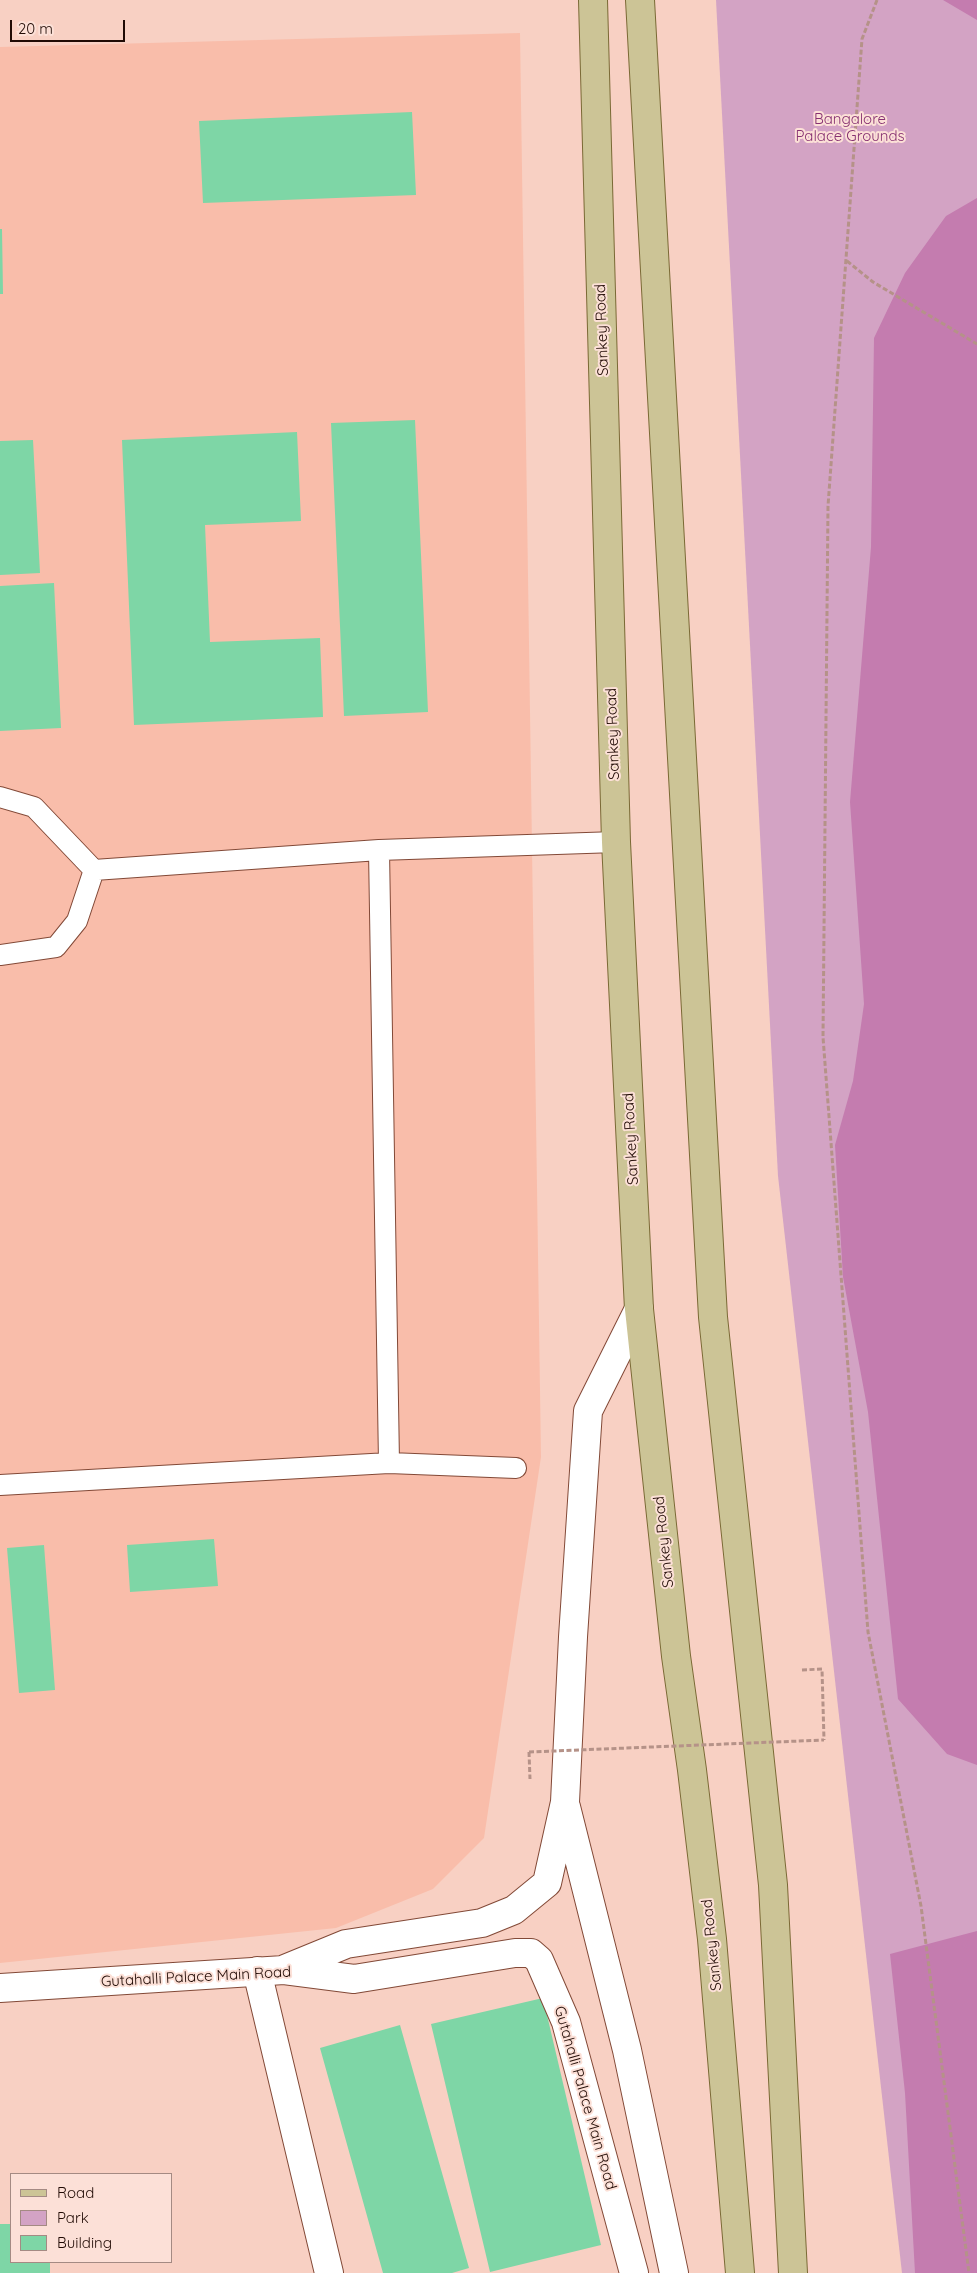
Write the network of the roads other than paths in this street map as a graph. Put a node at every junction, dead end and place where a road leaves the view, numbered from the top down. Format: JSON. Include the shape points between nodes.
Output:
{"nodes":[{"id":1,"x":593,"y":0,"type":"edge"},
{"id":2,"x":640,"y":0,"type":"edge"},
{"id":3,"x":0,"y":797,"type":"edge"},
{"id":4,"x":616,"y":842,"type":"junction"},
{"id":5,"x":379,"y":850,"type":"junction"},
{"id":6,"x":94,"y":870,"type":"junction"},
{"id":7,"x":0,"y":955,"type":"edge"},
{"id":8,"x":639,"y":1309,"type":"junction"},
{"id":9,"x":389,"y":1463,"type":"junction"},
{"id":10,"x":516,"y":1468,"type":"dead end"},
{"id":11,"x":0,"y":1485,"type":"edge"},
{"id":12,"x":565,"y":1802,"type":"junction"},
{"id":13,"x":284,"y":1970,"type":"junction"},
{"id":14,"x":256,"y":1971,"type":"junction"},
{"id":15,"x":0,"y":1988,"type":"edge"},
{"id":16,"x":329,"y":2273,"type":"edge"},
{"id":17,"x":634,"y":2273,"type":"edge"},
{"id":18,"x":674,"y":2273,"type":"edge"},
{"id":19,"x":740,"y":2273,"type":"edge"},
{"id":20,"x":793,"y":2273,"type":"edge"}],
"edges":[{"from":1,"to":4,"type":"main road","name":"Sankey Road"},
{"from":2,"to":20,"type":"main road","via":[[713,1317],[773,1885]]},
{"from":3,"to":6,"type":"lane","via":[[34,807]]},
{"from":4,"to":5,"type":"lane"},
{"from":4,"to":8,"type":"main road","name":"Sankey Road"},
{"from":5,"to":6,"type":"lane"},
{"from":5,"to":9,"type":"lane"},
{"from":6,"to":7,"type":"lane","via":[[78,921],[56,947]]},
{"from":8,"to":12,"type":"street","via":[[588,1411],[572,1637]]},
{"from":8,"to":19,"type":"main road","name":"Sankey Road","via":[[676,1656],[712,1939]]},
{"from":9,"to":10,"type":"lane"},
{"from":9,"to":11,"type":"lane"},
{"from":12,"to":13,"type":"street","via":[[547,1883],[514,1910],[482,1923],[346,1944]]},
{"from":12,"to":18,"type":"street","via":[[627,2050]]},
{"from":13,"to":14,"type":"street","name":"Gutahalli Palace Main Road"},
{"from":13,"to":17,"type":"street","name":"Gutahalli Palace Main Road","via":[[354,1979],[531,1953],[539,1960],[566,2022]]},
{"from":14,"to":15,"type":"street","name":"Gutahalli Palace Main Road"},
{"from":14,"to":16,"type":"street"}]}
